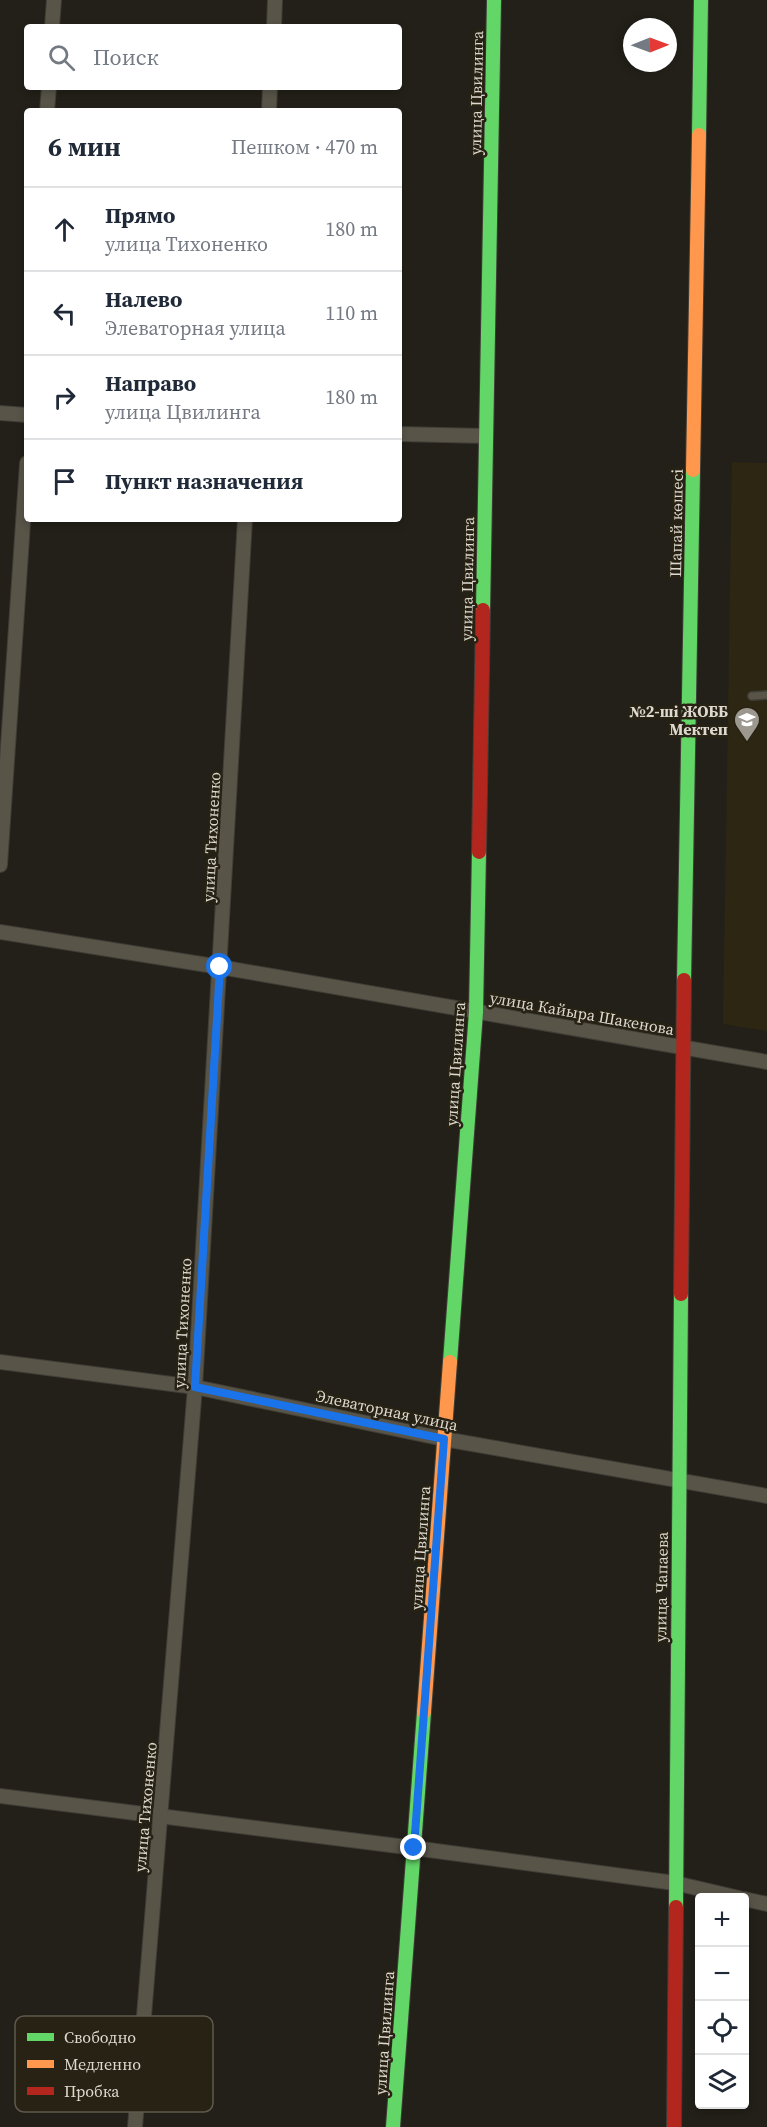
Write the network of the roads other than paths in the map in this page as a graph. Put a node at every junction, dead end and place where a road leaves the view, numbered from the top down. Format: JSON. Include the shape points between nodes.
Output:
{"nodes":[{"id":1,"x":54,"y":0,"type":"edge"},
{"id":2,"x":275,"y":0,"type":"edge"},
{"id":3,"x":494,"y":0,"type":"edge"},
{"id":4,"x":701,"y":0,"type":"edge"},
{"id":5,"x":52,"y":24,"type":"edge"},
{"id":6,"x":274,"y":24,"type":"edge"},
{"id":7,"x":49,"y":90,"type":"edge"},
{"id":8,"x":270,"y":90,"type":"edge"},
{"id":9,"x":47,"y":108,"type":"edge"},
{"id":10,"x":269,"y":108,"type":"edge"},
{"id":11,"x":0,"y":413,"type":"edge"},
{"id":12,"x":24,"y":415,"type":"edge"},
{"id":13,"x":402,"y":434,"type":"edge"},
{"id":14,"x":486,"y":436,"type":"junction"},
{"id":15,"x":24,"y":508,"type":"edge"},
{"id":16,"x":245,"y":522,"type":"edge"},
{"id":17,"x":767,"y":695,"type":"edge"},
{"id":18,"x":752,"y":696,"type":"dead end"},
{"id":19,"x":0,"y":865,"type":"edge"},
{"id":20,"x":0,"y":932,"type":"edge"},
{"id":21,"x":220,"y":967,"type":"junction"},
{"id":22,"x":476,"y":1012,"type":"junction"},
{"id":23,"x":684,"y":1047,"type":"junction"},
{"id":24,"x":767,"y":1062,"type":"edge"},
{"id":25,"x":0,"y":1362,"type":"edge"},
{"id":26,"x":195,"y":1387,"type":"junction"},
{"id":27,"x":444,"y":1439,"type":"junction"},
{"id":28,"x":679,"y":1482,"type":"junction"},
{"id":29,"x":767,"y":1496,"type":"edge"},
{"id":30,"x":0,"y":1796,"type":"edge"},
{"id":31,"x":160,"y":1816,"type":"junction"},
{"id":32,"x":414,"y":1848,"type":"junction"},
{"id":33,"x":675,"y":1883,"type":"junction"},
{"id":34,"x":718,"y":1893,"type":"edge"},
{"id":35,"x":749,"y":1900,"type":"edge"},
{"id":36,"x":767,"y":1904,"type":"edge"},
{"id":37,"x":144,"y":2016,"type":"edge"},
{"id":38,"x":136,"y":2112,"type":"edge"},
{"id":39,"x":135,"y":2127,"type":"edge"},
{"id":40,"x":393,"y":2127,"type":"edge"},
{"id":41,"x":674,"y":2127,"type":"edge"}],
"edges":[{"from":1,"to":5,"type":"street"},
{"from":2,"to":6,"type":"street"},
{"from":3,"to":14,"type":"street","name":"улица Цвилинга"},
{"from":4,"to":23,"type":"street","name":"Шапай көшесі"},
{"from":7,"to":9,"type":"street"},
{"from":8,"to":10,"type":"street"},
{"from":11,"to":12,"type":"street"},
{"from":13,"to":14,"type":"street"},
{"from":14,"to":22,"type":"street","name":"улица Цвилинга"},
{"from":15,"to":19,"type":"street"},
{"from":16,"to":21,"type":"street","name":"улица Тихоненко"},
{"from":17,"to":18,"type":"lane"},
{"from":20,"to":21,"type":"street","name":"улица Кайыра Шакенова"},
{"from":21,"to":22,"type":"street","name":"улица Кайыра Шакенова"},
{"from":21,"to":26,"type":"street","name":"улица Тихоненко"},
{"from":22,"to":23,"type":"street","name":"улица Кайыра Шакенова"},
{"from":22,"to":27,"type":"street","name":"улица Цвилинга"},
{"from":23,"to":24,"type":"street","name":"улица Кайыра Шакенова"},
{"from":23,"to":28,"type":"street","name":"улица Чапаева"},
{"from":25,"to":26,"type":"street","name":"Элеваторная улица"},
{"from":26,"to":27,"type":"street","name":"Элеваторная улица"},
{"from":26,"to":31,"type":"street","name":"улица Тихоненко"},
{"from":27,"to":28,"type":"street","name":"Элеваторная улица"},
{"from":27,"to":32,"type":"street","name":"улица Цвилинга"},
{"from":28,"to":29,"type":"street","name":"Элеваторная улица"},
{"from":28,"to":33,"type":"street","name":"улица Чапаева"},
{"from":30,"to":31,"type":"street"},
{"from":31,"to":32,"type":"street"},
{"from":31,"to":37,"type":"street","name":"улица Тихоненко"},
{"from":32,"to":33,"type":"street"},
{"from":32,"to":40,"type":"street","name":"улица Цвилинга"},
{"from":33,"to":34,"type":"street"},
{"from":33,"to":41,"type":"street","name":"улица Чапаева"},
{"from":35,"to":36,"type":"street"},
{"from":38,"to":39,"type":"street","name":"улица Тихоненко"}]}
